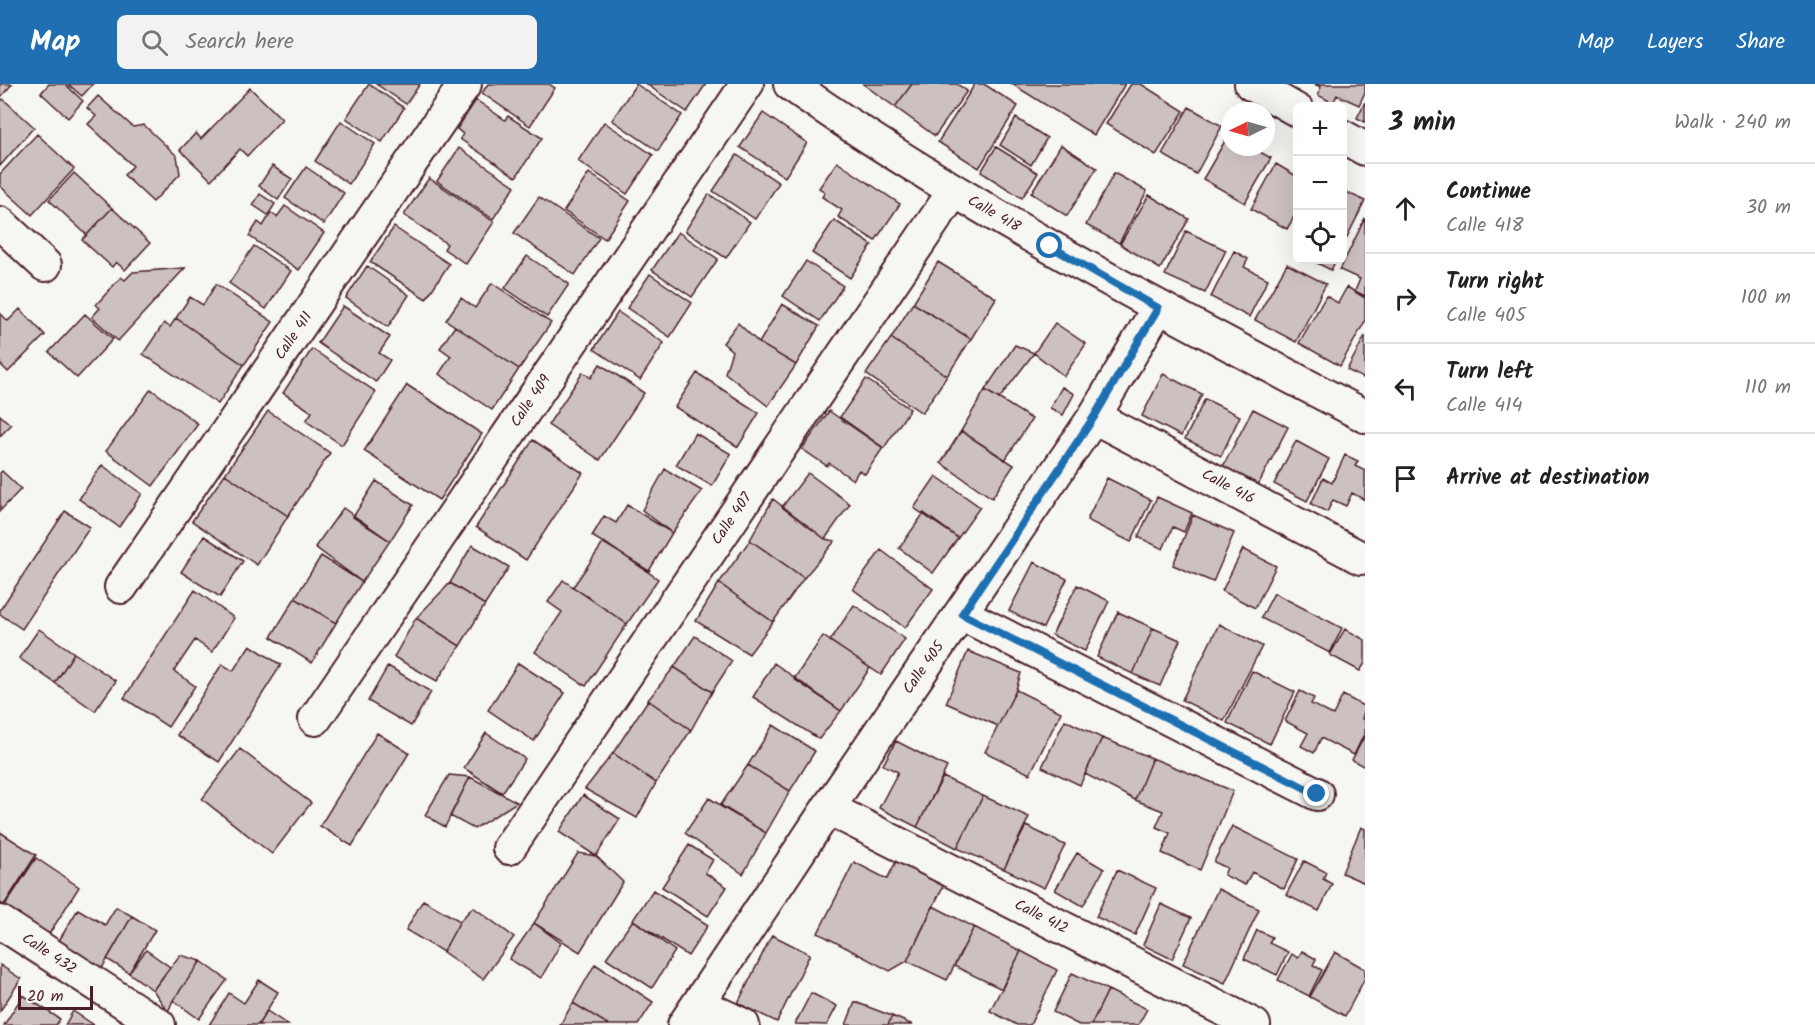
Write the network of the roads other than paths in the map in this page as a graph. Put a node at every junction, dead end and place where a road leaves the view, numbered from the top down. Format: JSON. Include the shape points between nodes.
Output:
{"nodes":[{"id":1,"x":465,"y":84,"type":"edge"},
{"id":2,"x":747,"y":84,"type":"edge"},
{"id":3,"x":1251,"y":84,"type":"edge"},
{"id":4,"x":803,"y":88,"type":"edge"},
{"id":5,"x":1293,"y":108,"type":"edge"},
{"id":6,"x":1347,"y":139,"type":"edge"},
{"id":7,"x":1365,"y":149,"type":"edge"},
{"id":8,"x":954,"y":191,"type":"junction"},
{"id":9,"x":0,"y":222,"type":"edge"},
{"id":10,"x":45,"y":265,"type":"dead end"},
{"id":11,"x":1158,"y":308,"type":"junction"},
{"id":12,"x":1365,"y":416,"type":"edge"},
{"id":13,"x":1094,"y":417,"type":"junction"},
{"id":14,"x":1361,"y":558,"type":"dead end"},
{"id":15,"x":121,"y":587,"type":"dead end"},
{"id":16,"x":962,"y":614,"type":"junction"},
{"id":17,"x":315,"y":719,"type":"dead end"},
{"id":18,"x":1317,"y":794,"type":"dead end"},
{"id":19,"x":828,"y":808,"type":"junction"},
{"id":20,"x":509,"y":848,"type":"dead end"},
{"id":21,"x":0,"y":922,"type":"edge"},
{"id":22,"x":692,"y":1014,"type":"edge"},
{"id":23,"x":159,"y":1025,"type":"edge"},
{"id":24,"x":743,"y":1025,"type":"edge"},
{"id":25,"x":1254,"y":1025,"type":"edge"}],
"edges":[{"from":1,"to":15,"type":"street","name":"Calle 411"},
{"from":2,"to":17,"type":"street","name":"Calle 409"},
{"from":3,"to":5,"type":"street"},
{"from":4,"to":8,"type":"street","name":"Calle 418"},
{"from":6,"to":7,"type":"street"},
{"from":8,"to":11,"type":"street","name":"Calle 418"},
{"from":8,"to":20,"type":"street","name":"Calle 407"},
{"from":9,"to":10,"type":"street"},
{"from":11,"to":12,"type":"street","name":"Calle 418"},
{"from":11,"to":13,"type":"street","name":"Calle 405"},
{"from":13,"to":14,"type":"street","name":"Calle 416"},
{"from":13,"to":16,"type":"street","name":"Calle 405"},
{"from":16,"to":18,"type":"street"},
{"from":16,"to":19,"type":"street","name":"Calle 405"},
{"from":19,"to":22,"type":"street","name":"Calle 405"},
{"from":19,"to":25,"type":"street","name":"Calle 412"},
{"from":21,"to":23,"type":"street","name":"Calle 432"},
{"from":22,"to":24,"type":"street"}]}
